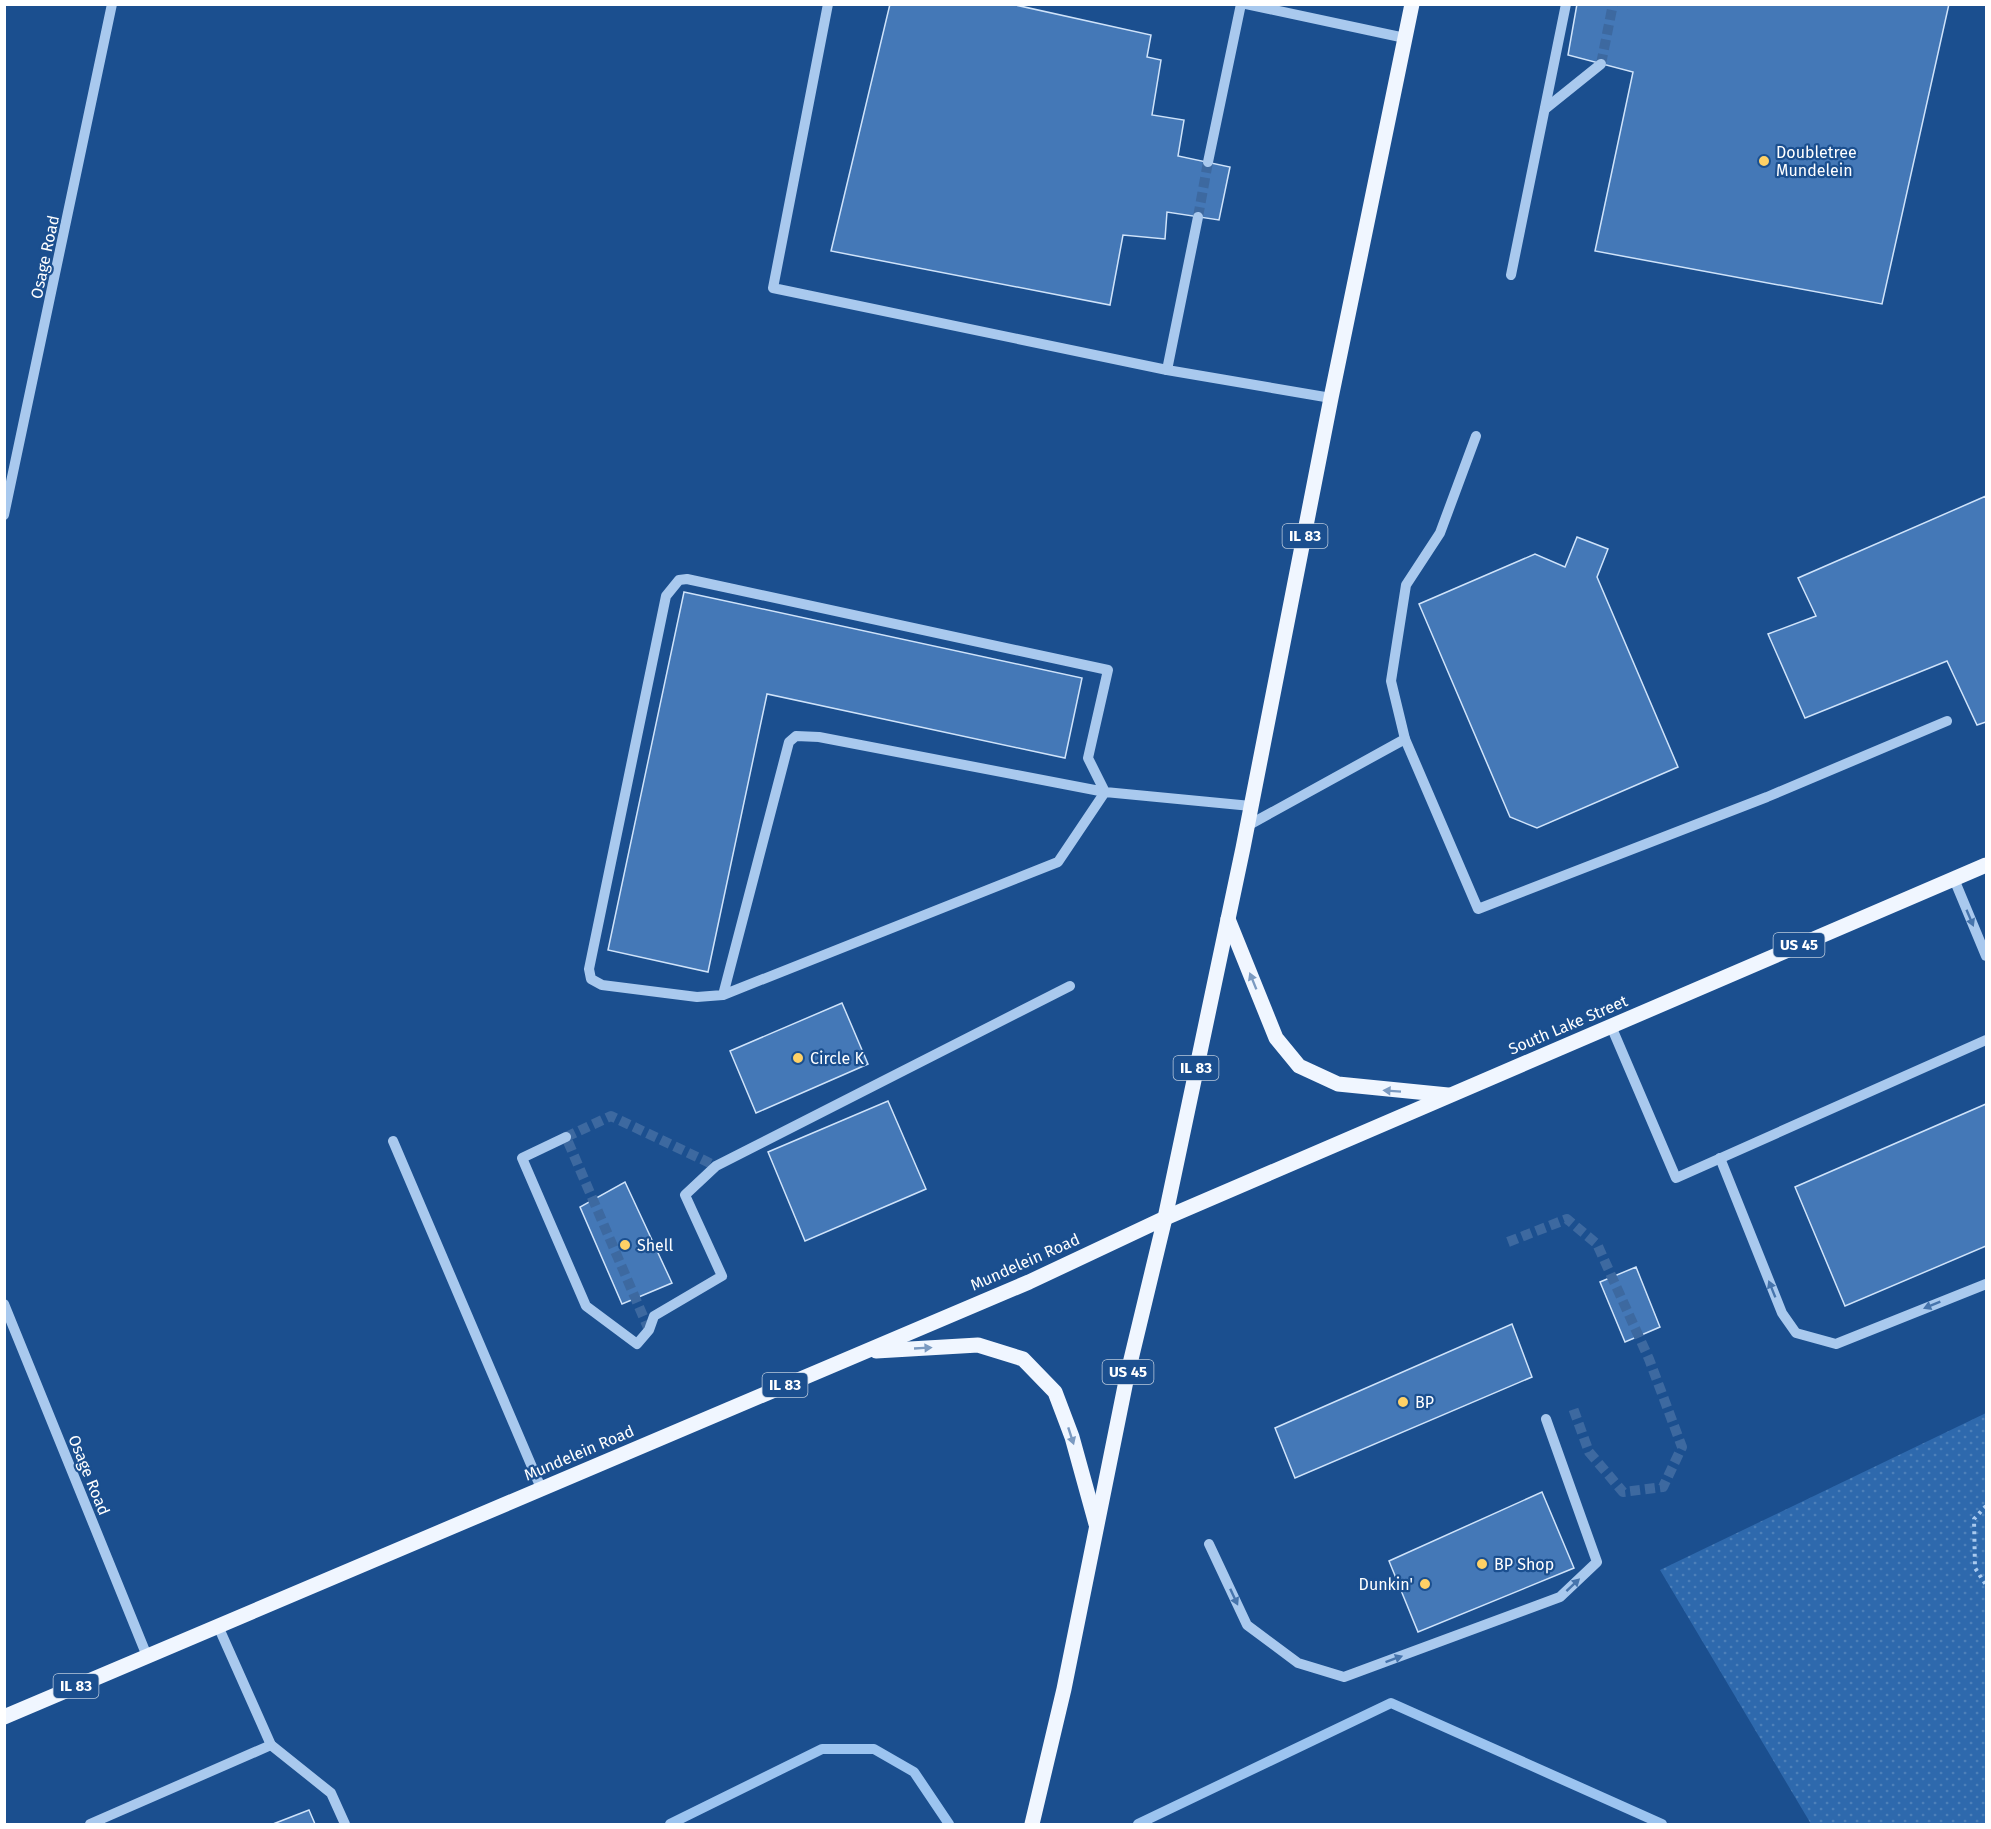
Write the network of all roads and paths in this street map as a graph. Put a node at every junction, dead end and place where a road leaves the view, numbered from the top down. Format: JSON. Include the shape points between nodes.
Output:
{"nodes":[{"id":1,"x":112,"y":4,"type":"edge"},
{"id":2,"x":828,"y":4,"type":"edge"},
{"id":3,"x":1241,"y":4,"type":"edge"},
{"id":4,"x":1246,"y":4,"type":"edge"},
{"id":5,"x":1413,"y":4,"type":"edge"},
{"id":6,"x":1566,"y":4,"type":"edge"},
{"id":7,"x":1405,"y":38,"type":"junction"},
{"id":8,"x":1602,"y":64,"type":"tunnel mouth"},
{"id":9,"x":1545,"y":109,"type":"junction"},
{"id":10,"x":1208,"y":162,"type":"tunnel mouth"},
{"id":11,"x":1198,"y":217,"type":"tunnel mouth"},
{"id":12,"x":1511,"y":275,"type":"dead end"},
{"id":13,"x":1167,"y":370,"type":"junction"},
{"id":14,"x":1331,"y":398,"type":"junction"},
{"id":15,"x":1476,"y":435,"type":"dead end"},
{"id":16,"x":4,"y":515,"type":"edge"},
{"id":17,"x":1947,"y":721,"type":"dead end"},
{"id":18,"x":1405,"y":739,"type":"junction"},
{"id":19,"x":1105,"y":792,"type":"junction"},
{"id":20,"x":1251,"y":806,"type":"junction"},
{"id":21,"x":1247,"y":826,"type":"junction"},
{"id":22,"x":1986,"y":865,"type":"edge"},
{"id":23,"x":1954,"y":879,"type":"junction"},
{"id":24,"x":1228,"y":919,"type":"junction"},
{"id":25,"x":1986,"y":956,"type":"edge"},
{"id":26,"x":1070,"y":986,"type":"dead end"},
{"id":27,"x":723,"y":994,"type":"junction"},
{"id":28,"x":1611,"y":1026,"type":"junction"},
{"id":29,"x":1986,"y":1040,"type":"edge"},
{"id":30,"x":1451,"y":1095,"type":"junction"},
{"id":31,"x":566,"y":1137,"type":"dead end"},
{"id":32,"x":393,"y":1141,"type":"dead end"},
{"id":33,"x":1720,"y":1158,"type":"junction"},
{"id":34,"x":1165,"y":1218,"type":"junction"},
{"id":35,"x":1986,"y":1284,"type":"edge"},
{"id":36,"x":4,"y":1304,"type":"edge"},
{"id":37,"x":10,"y":1331,"type":"edge"},
{"id":38,"x":865,"y":1351,"type":"junction"},
{"id":39,"x":1546,"y":1419,"type":"dead end"},
{"id":40,"x":541,"y":1488,"type":"junction"},
{"id":41,"x":1986,"y":1506,"type":"edge"},
{"id":42,"x":1097,"y":1526,"type":"junction"},
{"id":43,"x":1209,"y":1544,"type":"dead end"},
{"id":44,"x":1986,"y":1586,"type":"edge"},
{"id":45,"x":218,"y":1626,"type":"junction"},
{"id":46,"x":147,"y":1656,"type":"junction"},
{"id":47,"x":4,"y":1717,"type":"edge"},
{"id":48,"x":271,"y":1745,"type":"junction"},
{"id":49,"x":90,"y":1824,"type":"edge"},
{"id":50,"x":345,"y":1824,"type":"edge"},
{"id":51,"x":1032,"y":1824,"type":"edge"}],
"edges":[{"from":1,"to":16,"type":"street","name":"Osage Road"},
{"from":2,"to":13,"type":"street","via":[[773,288]]},
{"from":3,"to":10,"type":"street"},
{"from":4,"to":7,"type":"street"},
{"from":5,"to":7,"type":"main road","number":"IL 83"},
{"from":6,"to":9,"type":"street"},
{"from":7,"to":14,"type":"main road","number":"IL 83"},
{"from":8,"to":9,"type":"street"},
{"from":9,"to":12,"type":"street"},
{"from":11,"to":13,"type":"street"},
{"from":13,"to":14,"type":"street"},
{"from":14,"to":20,"type":"main road","number":"IL 83"},
{"from":15,"to":18,"type":"street","via":[[1440,533],[1406,585],[1391,681]]},
{"from":17,"to":18,"type":"street","via":[[1767,797],[1478,909]]},
{"from":18,"to":21,"type":"street"},
{"from":19,"to":20,"type":"street"},
{"from":19,"to":27,"type":"street","via":[[1058,862]]},
{"from":19,"to":27,"type":"street","via":[[819,737],[796,736],[789,742]]},
{"from":19,"to":27,"type":"street","via":[[1088,758],[1108,670],[679,580],[666,596],[589,969],[591,978],[602,985],[697,997]]},
{"from":20,"to":21,"type":"main road","number":"IL 83"},
{"from":21,"to":24,"type":"main road","number":"IL 83"},
{"from":22,"to":23,"type":"main road","name":"South Lake Street","number":"US 45"},
{"from":23,"to":25,"type":"street","one_way":true},
{"from":23,"to":28,"type":"main road","name":"South Lake Street","number":"US 45"},
{"from":30,"to":24,"type":"main road","one_way":true,"via":[[1338,1084],[1299,1066],[1276,1038]]},
{"from":24,"to":34,"type":"main road","number":"IL 83"},
{"from":26,"to":31,"type":"street","via":[[716,1166],[685,1195],[722,1276],[654,1316],[637,1344],[586,1306],[522,1158]]},
{"from":28,"to":30,"type":"main road","name":"South Lake Street","number":"US 45"},
{"from":28,"to":33,"type":"street","via":[[1676,1178]]},
{"from":29,"to":33,"type":"street"},
{"from":30,"to":34,"type":"main road","name":"South Lake Street","number":"US 45"},
{"from":32,"to":40,"type":"street"},
{"from":35,"to":33,"type":"street","one_way":true,"via":[[1836,1344],[1796,1333],[1782,1313]]},
{"from":34,"to":38,"type":"main road","name":"Mundelein Road","number":"IL 83","via":[[1029,1282]]},
{"from":34,"to":42,"type":"main road","number":"US 45","via":[[1127,1376]]},
{"from":36,"to":37,"type":"street","name":"Osage Road"},
{"from":37,"to":46,"type":"street","name":"Osage Road"},
{"from":38,"to":40,"type":"main road","name":"Mundelein Road","number":"IL 83"},
{"from":38,"to":42,"type":"main road","one_way":true,"via":[[978,1345],[1023,1359],[1055,1392]]},
{"from":43,"to":39,"type":"street","one_way":true,"via":[[1247,1625],[1298,1662],[1344,1677],[1423,1648],[1560,1597],[1597,1562]]},
{"from":40,"to":45,"type":"main road","name":"Mundelein Road","number":"IL 83"},
{"from":41,"to":44,"type":"path","via":[[1974,1519],[1975,1568]]},
{"from":42,"to":51,"type":"main road","number":"US 45"},
{"from":45,"to":46,"type":"main road","name":"Mundelein Road","number":"IL 83"},
{"from":45,"to":48,"type":"street"},
{"from":46,"to":47,"type":"main road","name":"Mundelein Road","number":"IL 83"},
{"from":48,"to":49,"type":"street"},
{"from":48,"to":50,"type":"street","via":[[331,1793]]}]}
